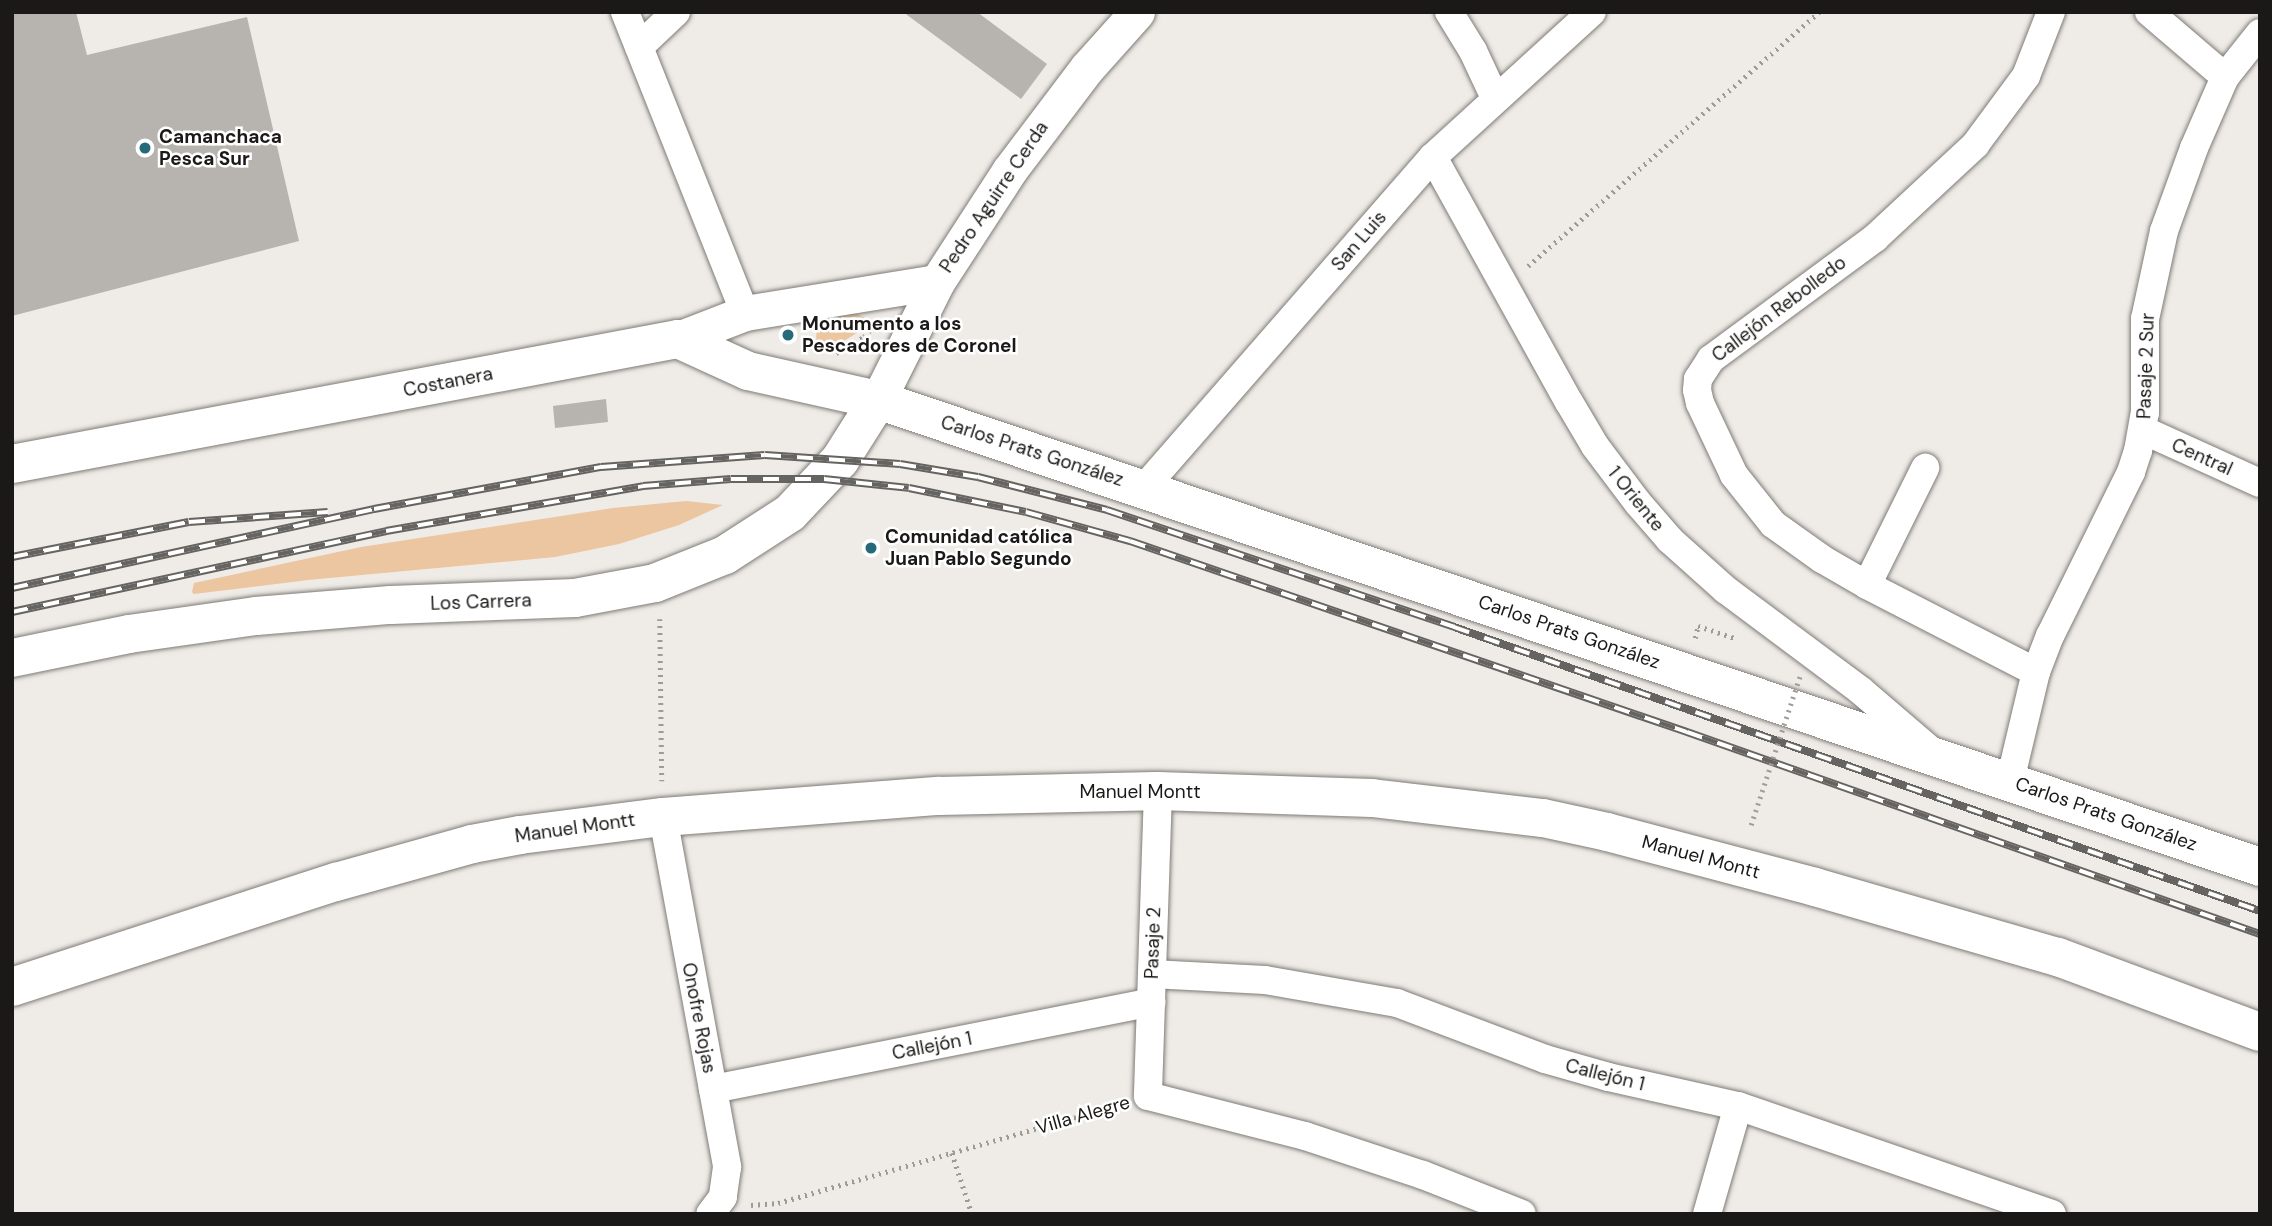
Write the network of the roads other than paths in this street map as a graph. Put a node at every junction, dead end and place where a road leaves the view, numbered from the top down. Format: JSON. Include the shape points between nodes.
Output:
{"nodes":[{"id":1,"x":625,"y":12,"type":"edge"},
{"id":2,"x":676,"y":12,"type":"edge"},
{"id":3,"x":1137,"y":12,"type":"edge"},
{"id":4,"x":1449,"y":12,"type":"edge"},
{"id":5,"x":1592,"y":12,"type":"edge"},
{"id":6,"x":2051,"y":12,"type":"edge"},
{"id":7,"x":2148,"y":12,"type":"edge"},
{"id":8,"x":2260,"y":33,"type":"edge"},
{"id":9,"x":639,"y":47,"type":"junction"},
{"id":10,"x":2225,"y":77,"type":"junction"},
{"id":11,"x":1495,"y":98,"type":"junction"},
{"id":12,"x":1433,"y":157,"type":"junction"},
{"id":13,"x":922,"y":284,"type":"junction"},
{"id":14,"x":745,"y":313,"type":"junction"},
{"id":15,"x":678,"y":339,"type":"junction"},
{"id":16,"x":878,"y":400,"type":"junction"},
{"id":17,"x":2143,"y":430,"type":"junction"},
{"id":18,"x":12,"y":464,"type":"edge"},
{"id":19,"x":1925,"y":468,"type":"dead end"},
{"id":20,"x":2260,"y":483,"type":"edge"},
{"id":21,"x":1144,"y":488,"type":"junction"},
{"id":22,"x":1867,"y":585,"type":"junction"},
{"id":23,"x":12,"y":658,"type":"edge"},
{"id":24,"x":2036,"y":672,"type":"junction"},
{"id":25,"x":1938,"y":757,"type":"junction"},
{"id":26,"x":2010,"y":781,"type":"junction"},
{"id":27,"x":1158,"y":790,"type":"junction"},
{"id":28,"x":663,"y":817,"type":"junction"},
{"id":29,"x":2260,"y":867,"type":"edge"},
{"id":30,"x":1152,"y":974,"type":"junction"},
{"id":31,"x":12,"y":987,"type":"edge"},
{"id":32,"x":1151,"y":1002,"type":"junction"},
{"id":33,"x":2260,"y":1032,"type":"edge"},
{"id":34,"x":713,"y":1089,"type":"junction"},
{"id":35,"x":1148,"y":1096,"type":"joint"},
{"id":36,"x":1738,"y":1106,"type":"junction"},
{"id":37,"x":715,"y":1209,"type":"edge"},
{"id":38,"x":1521,"y":1214,"type":"edge"},
{"id":39,"x":1707,"y":1214,"type":"edge"},
{"id":40,"x":2052,"y":1214,"type":"edge"}],
"edges":[{"from":1,"to":9,"type":"street"},
{"from":2,"to":9,"type":"street"},
{"from":3,"to":13,"type":"street","name":"Pedro Aguirre Cerda","via":[[1053,111]]},
{"from":4,"to":11,"type":"street"},
{"from":5,"to":11,"type":"street","name":"San Luis"},
{"from":6,"to":22,"type":"street","name":"Callejón Rebolledo","via":[[2026,76],[1975,145],[1875,238],[1711,359],[1698,379],[1700,403],[1722,454],[1759,510],[1796,542]]},
{"from":7,"to":10,"type":"street"},
{"from":8,"to":10,"type":"street","name":"Pasaje 2 Sur"},
{"from":9,"to":14,"type":"street"},
{"from":10,"to":17,"type":"street","name":"Pasaje 2 Sur","via":[[2178,189],[2152,274],[2143,350]]},
{"from":11,"to":12,"type":"street","name":"San Luis"},
{"from":12,"to":21,"type":"street","name":"San Luis"},
{"from":12,"to":25,"type":"street","name":"1 Oriente","via":[[1595,446],[1637,503],[1726,590],[1860,690]]},
{"from":13,"to":14,"type":"street"},
{"from":13,"to":16,"type":"street","name":"Pedro Aguirre Cerda"},
{"from":14,"to":15,"type":"street"},
{"from":15,"to":16,"type":"main road","via":[[748,371]]},
{"from":15,"to":18,"type":"main road","name":"Costanera"},
{"from":16,"to":21,"type":"main road","name":"Carlos Prats González"},
{"from":16,"to":23,"type":"main road","name":"Los Carrera","via":[[840,460],[790,513],[725,555],[654,583],[575,598],[256,616],[128,634]]},
{"from":17,"to":20,"type":"street","name":"Central"},
{"from":17,"to":24,"type":"street","name":"Pasaje 2 Sur","via":[[2131,472]]},
{"from":19,"to":22,"type":"street"},
{"from":21,"to":25,"type":"main road","name":"Carlos Prats González"},
{"from":22,"to":24,"type":"street","name":"Callejón Rebolledo"},
{"from":24,"to":26,"type":"street","name":"Pasaje 2 Sur"},
{"from":25,"to":26,"type":"main road","name":"Carlos Prats González"},
{"from":26,"to":29,"type":"main road","name":"Carlos Prats González"},
{"from":27,"to":28,"type":"main road","name":"Manuel Montt","via":[[939,796]]},
{"from":27,"to":30,"type":"street","name":"Pasaje 2"},
{"from":27,"to":33,"type":"main road","name":"Manuel Montt","via":[[1372,798],[1543,818],[1607,832],[2058,957]]},
{"from":28,"to":31,"type":"main road","name":"Manuel Montt","via":[[557,829],[458,848],[336,882]]},
{"from":28,"to":34,"type":"street","name":"Onofre Rojas"},
{"from":30,"to":32,"type":"street","name":"Pasaje 2"},
{"from":30,"to":36,"type":"street","name":"Callejón 1","via":[[1265,980],[1358,994],[1434,1016],[1579,1069]]},
{"from":32,"to":34,"type":"street","name":"Callejón 1"},
{"from":32,"to":35,"type":"street","name":"Pasaje 2"},
{"from":34,"to":37,"type":"street","name":"Onofre Rojas","via":[[727,1167],[726,1188]]},
{"from":35,"to":38,"type":"street","name":"Villa Alegre","via":[[1305,1136]]},
{"from":36,"to":39,"type":"street"},
{"from":36,"to":40,"type":"street","name":"Callejón 1"}]}
